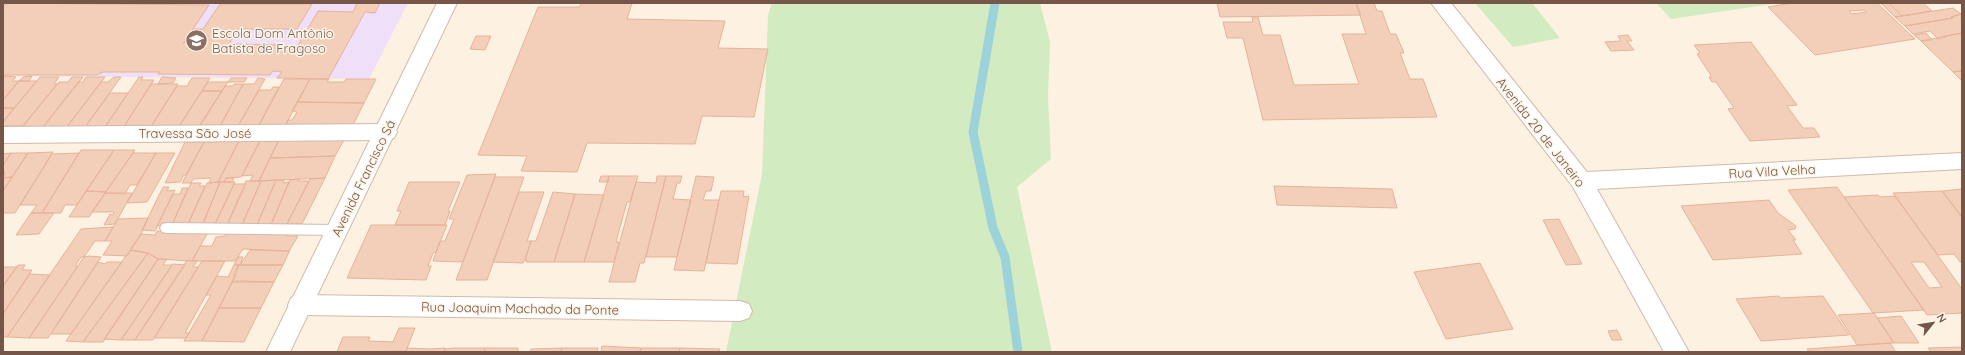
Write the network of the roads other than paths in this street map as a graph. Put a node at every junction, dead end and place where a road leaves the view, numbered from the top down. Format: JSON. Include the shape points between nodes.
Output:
{"nodes":[{"id":1,"x":447,"y":3,"type":"edge"},
{"id":2,"x":1441,"y":3,"type":"edge"},
{"id":3,"x":386,"y":132,"type":"junction"},
{"id":4,"x":3,"y":135,"type":"edge"},
{"id":5,"x":1962,"y":161,"type":"edge"},
{"id":6,"x":1581,"y":181,"type":"junction"},
{"id":7,"x":166,"y":228,"type":"dead end"},
{"id":8,"x":337,"y":230,"type":"junction"},
{"id":9,"x":300,"y":305,"type":"junction"},
{"id":10,"x":740,"y":311,"type":"dead end"},
{"id":11,"x":278,"y":352,"type":"edge"},
{"id":12,"x":1677,"y":352,"type":"edge"}],
"edges":[{"from":1,"to":3,"type":"street","name":"Avenida Francisco Sá"},
{"from":2,"to":6,"type":"street","name":"Avenida 20 de Janeiro"},
{"from":3,"to":4,"type":"street","name":"Travessa São José"},
{"from":3,"to":8,"type":"street","name":"Avenida Francisco Sá"},
{"from":5,"to":6,"type":"street","name":"Rua Vila Velha"},
{"from":6,"to":12,"type":"street","name":"Avenida 20 de Janeiro"},
{"from":7,"to":8,"type":"lane"},
{"from":8,"to":9,"type":"street","name":"Avenida Francisco Sá"},
{"from":9,"to":10,"type":"street","name":"Rua Joaquim Machado da Ponte"},
{"from":9,"to":11,"type":"street","name":"Avenida Francisco Sá"}]}
